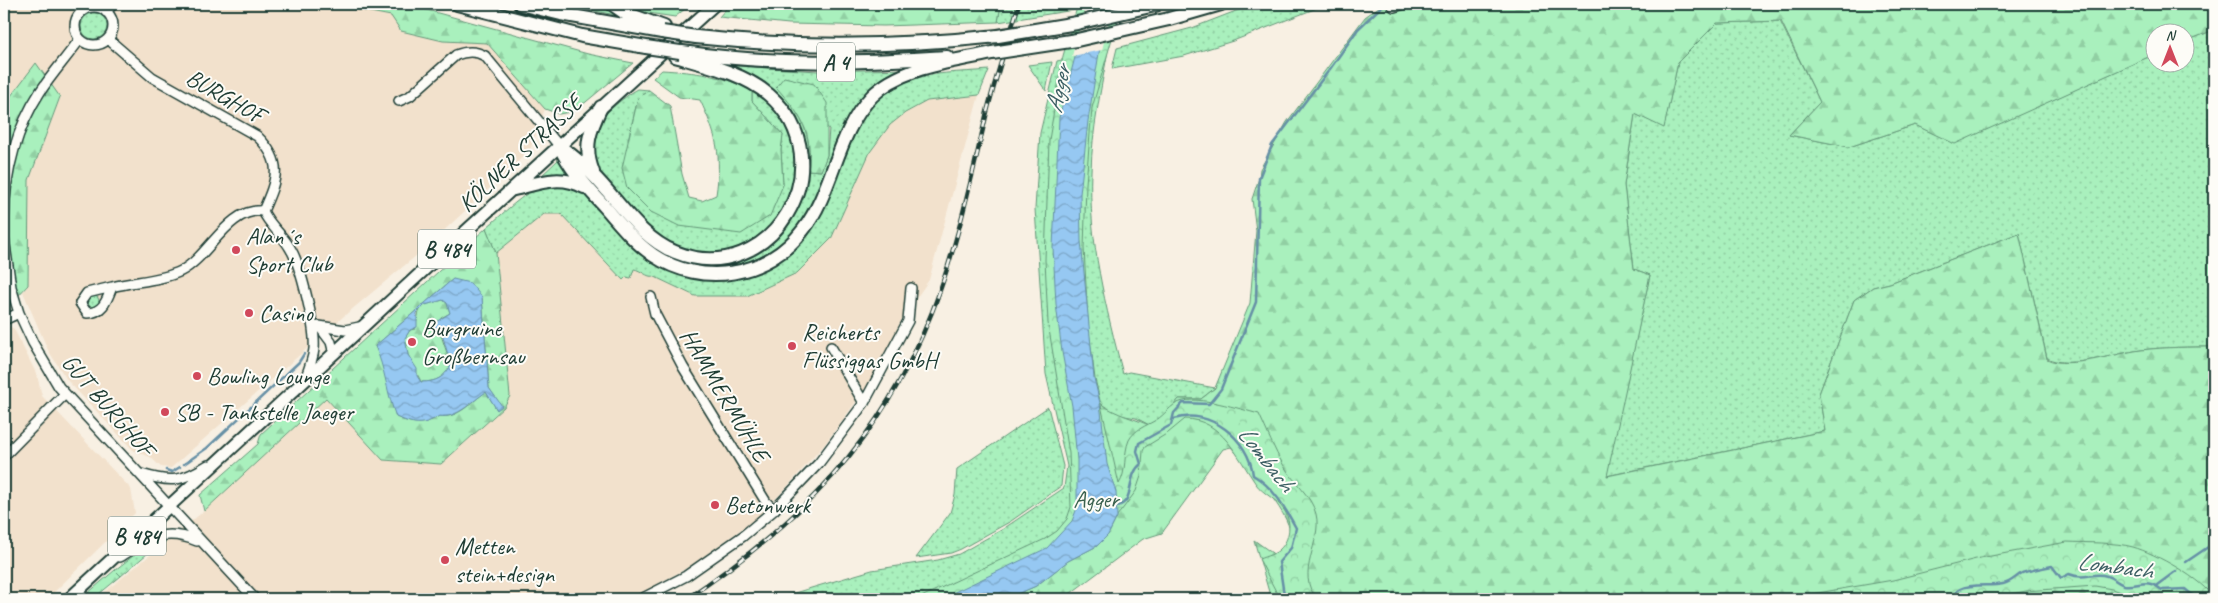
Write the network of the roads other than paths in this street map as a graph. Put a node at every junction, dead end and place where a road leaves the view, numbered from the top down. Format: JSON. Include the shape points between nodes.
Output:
{"nodes":[{"id":1,"x":114,"y":4,"type":"edge"},
{"id":2,"x":457,"y":4,"type":"edge"},
{"id":3,"x":520,"y":4,"type":"edge"},
{"id":4,"x":612,"y":4,"type":"edge"},
{"id":5,"x":716,"y":4,"type":"edge"},
{"id":6,"x":1159,"y":4,"type":"edge"},
{"id":7,"x":1221,"y":4,"type":"edge"},
{"id":8,"x":1391,"y":4,"type":"edge"},
{"id":9,"x":1404,"y":4,"type":"edge"},
{"id":10,"x":106,"y":12,"type":"junction"},
{"id":11,"x":664,"y":30,"type":"junction"},
{"id":12,"x":80,"y":39,"type":"junction"},
{"id":13,"x":108,"y":39,"type":"junction"},
{"id":14,"x":992,"y":53,"type":"junction"},
{"id":15,"x":678,"y":54,"type":"junction"},
{"id":16,"x":399,"y":101,"type":"dead end"},
{"id":17,"x":601,"y":107,"type":"junction"},
{"id":18,"x":560,"y":147,"type":"junction"},
{"id":19,"x":594,"y":175,"type":"junction"},
{"id":20,"x":514,"y":189,"type":"junction"},
{"id":21,"x":591,"y":191,"type":"junction"},
{"id":22,"x":263,"y":211,"type":"junction"},
{"id":23,"x":4,"y":218,"type":"edge"},
{"id":24,"x":4,"y":238,"type":"edge"},
{"id":25,"x":112,"y":287,"type":"dead end"},
{"id":26,"x":911,"y":288,"type":"dead end"},
{"id":27,"x":651,"y":297,"type":"dead end"},
{"id":28,"x":19,"y":313,"type":"junction"},
{"id":29,"x":311,"y":316,"type":"junction"},
{"id":30,"x":4,"y":320,"type":"edge"},
{"id":31,"x":319,"y":326,"type":"junction"},
{"id":32,"x":364,"y":326,"type":"junction"},
{"id":33,"x":831,"y":347,"type":"dead end"},
{"id":34,"x":334,"y":354,"type":"junction"},
{"id":35,"x":305,"y":380,"type":"junction"},
{"id":36,"x":65,"y":394,"type":"junction"},
{"id":37,"x":864,"y":402,"type":"junction"},
{"id":38,"x":227,"y":453,"type":"junction"},
{"id":39,"x":4,"y":456,"type":"edge"},
{"id":40,"x":141,"y":474,"type":"junction"},
{"id":41,"x":170,"y":507,"type":"junction"},
{"id":42,"x":774,"y":510,"type":"junction"},
{"id":43,"x":201,"y":542,"type":"junction"},
{"id":44,"x":105,"y":566,"type":"junction"},
{"id":45,"x":69,"y":599,"type":"edge"},
{"id":46,"x":255,"y":599,"type":"edge"},
{"id":47,"x":641,"y":599,"type":"edge"}],
"edges":[{"from":1,"to":10,"type":"street"},
{"from":2,"to":15,"type":"highway","bridge":true,"via":[[582,36]]},
{"from":3,"to":11,"type":"highway","via":[[561,14]]},
{"from":4,"to":11,"type":"highway"},
{"from":5,"to":17,"type":"main road","name":"KÖLNER STRASSE","number":"B 484"},
{"from":6,"to":11,"type":"highway","number":"A 4","bridge":true,"via":[[1078,23],[998,36],[883,45],[816,46],[696,37]]},
{"from":7,"to":14,"type":"highway","number":"A 4","bridge":true,"via":[[1077,40]]},
{"from":8,"to":9,"type":"street","via":[[1394,7]]},
{"from":10,"to":12,"type":"street","via":[[96,7],[81,13],[75,28]]},
{"from":10,"to":13,"type":"street","via":[[113,23]]},
{"from":12,"to":13,"type":"street","via":[[94,45]]},
{"from":12,"to":23,"type":"street","via":[[41,91],[26,119],[11,161]]},
{"from":13,"to":22,"type":"street","name":"BURGHOF","via":[[152,77],[257,136],[268,146],[276,170]]},
{"from":14,"to":15,"type":"highway","number":"A 4","via":[[885,61],[814,62]]},
{"from":14,"to":21,"type":"highway","via":[[915,72],[888,84],[872,96],[849,128],[817,206],[803,230],[778,254],[752,268],[733,273],[700,273],[662,260],[633,238]]},
{"from":15,"to":19,"type":"highway","via":[[751,83],[768,94],[785,113],[797,136],[802,162],[798,192],[786,218],[768,237],[743,252],[715,258],[684,255],[653,240]]},
{"from":16,"to":18,"type":"street","via":[[410,96],[456,55],[474,52],[485,56]]},
{"from":17,"to":18,"type":"main road","name":"KÖLNER STRASSE","number":"B 484"},
{"from":17,"to":19,"type":"highway","via":[[587,146]]},
{"from":18,"to":19,"type":"highway"},
{"from":18,"to":20,"type":"main road","name":"KÖLNER STRASSE","number":"B 484"},
{"from":18,"to":21,"type":"highway","via":[[568,166]]},
{"from":20,"to":21,"type":"highway","via":[[558,179],[575,182]]},
{"from":20,"to":32,"type":"main road","name":"KÖLNER STRASSE","number":"B 484"},
{"from":22,"to":25,"type":"street","via":[[242,214],[181,271]]},
{"from":22,"to":29,"type":"street","via":[[291,248]]},
{"from":24,"to":28,"type":"street","name":"GUT BURGHOF","via":[[11,287]]},
{"from":26,"to":37,"type":"street","via":[[908,321]]},
{"from":27,"to":42,"type":"street","name":"HAMMERMÜHLE","via":[[655,314],[683,367]]},
{"from":28,"to":30,"type":"street"},
{"from":28,"to":36,"type":"street","name":"GUT BURGHOF","via":[[33,343]]},
{"from":29,"to":31,"type":"street"},
{"from":29,"to":35,"type":"street","via":[[314,349]]},
{"from":31,"to":32,"type":"street","via":[[345,330]]},
{"from":31,"to":34,"type":"street","via":[[331,342]]},
{"from":32,"to":34,"type":"main road","name":"KÖLNER STRASSE","number":"B 484"},
{"from":33,"to":37,"type":"street"},
{"from":34,"to":35,"type":"main road","name":"KÖLNER STRASSE","number":"B 484"},
{"from":35,"to":38,"type":"main road","name":"KÖLNER STRASSE","number":"B 484"},
{"from":36,"to":39,"type":"street"},
{"from":36,"to":40,"type":"street","name":"GUT BURGHOF"},
{"from":37,"to":42,"type":"street","via":[[819,463]]},
{"from":38,"to":40,"type":"street","via":[[192,475],[175,481]]},
{"from":38,"to":41,"type":"main road","name":"KÖLNER STRASSE","number":"B 484"},
{"from":40,"to":41,"type":"street","name":"GUT BURGHOF"},
{"from":41,"to":43,"type":"street"},
{"from":41,"to":44,"type":"main road","name":"KÖLNER STRASSE","number":"B 484"},
{"from":42,"to":47,"type":"street","via":[[686,576]]},
{"from":43,"to":44,"type":"street","via":[[166,534],[150,538]]},
{"from":43,"to":46,"type":"street"},
{"from":44,"to":45,"type":"main road","name":"KÖLNER STRASSE","number":"B 484"}]}
